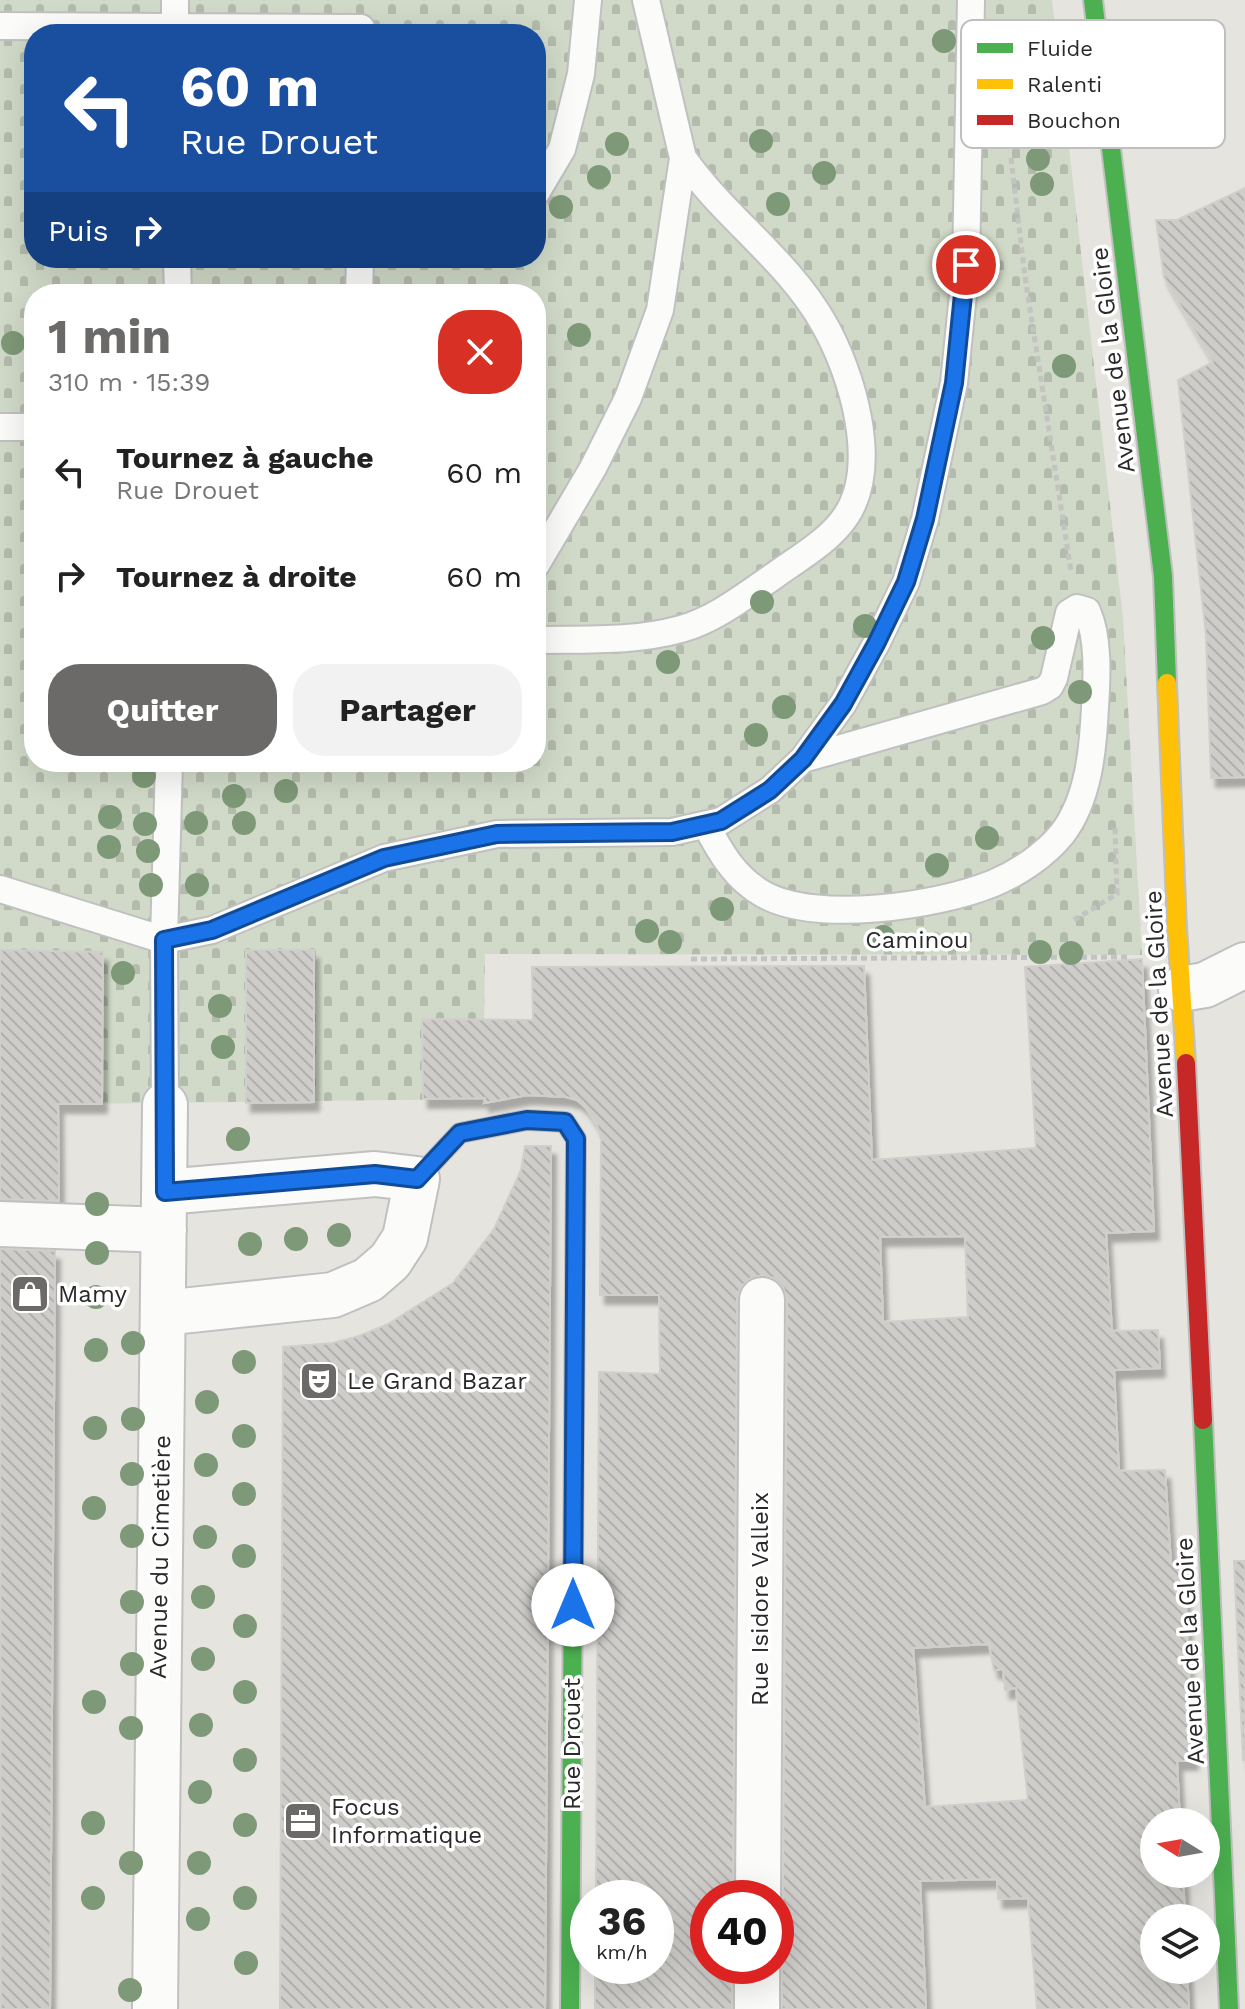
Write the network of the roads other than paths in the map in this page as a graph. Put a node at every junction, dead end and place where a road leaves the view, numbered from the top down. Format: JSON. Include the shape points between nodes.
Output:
{"nodes":[{"id":1,"x":175,"y":0,"type":"edge"},
{"id":2,"x":588,"y":0,"type":"edge"},
{"id":3,"x":646,"y":0,"type":"edge"},
{"id":4,"x":971,"y":0,"type":"edge"},
{"id":5,"x":1093,"y":0,"type":"edge"},
{"id":6,"x":971,"y":20,"type":"edge"},
{"id":7,"x":1095,"y":20,"type":"edge"},
{"id":8,"x":175,"y":24,"type":"edge"},
{"id":9,"x":0,"y":26,"type":"edge"},
{"id":10,"x":24,"y":27,"type":"edge"},
{"id":11,"x":968,"y":148,"type":"edge"},
{"id":12,"x":1111,"y":148,"type":"edge"},
{"id":13,"x":683,"y":158,"type":"junction"},
{"id":14,"x":546,"y":176,"type":"edge"},
{"id":15,"x":0,"y":427,"type":"edge"},
{"id":16,"x":24,"y":427,"type":"edge"},
{"id":17,"x":546,"y":548,"type":"edge"},
{"id":18,"x":546,"y":640,"type":"edge"},
{"id":19,"x":803,"y":759,"type":"junction"},
{"id":20,"x":169,"y":772,"type":"edge"},
{"id":21,"x":706,"y":825,"type":"junction"},
{"id":22,"x":0,"y":889,"type":"edge"},
{"id":23,"x":164,"y":940,"type":"junction"},
{"id":24,"x":1245,"y":965,"type":"edge"},
{"id":25,"x":1181,"y":989,"type":"junction"},
{"id":26,"x":165,"y":1105,"type":"joint"},
{"id":27,"x":417,"y":1179,"type":"junction"},
{"id":28,"x":164,"y":1211,"type":"junction"},
{"id":29,"x":0,"y":1224,"type":"edge"},
{"id":30,"x":762,"y":1300,"type":"dead end"},
{"id":31,"x":163,"y":1313,"type":"junction"},
{"id":32,"x":758,"y":1880,"type":"edge"},
{"id":33,"x":757,"y":1984,"type":"edge"},
{"id":34,"x":1234,"y":1984,"type":"edge"},
{"id":35,"x":155,"y":2009,"type":"edge"},
{"id":36,"x":570,"y":2009,"type":"edge"},
{"id":37,"x":757,"y":2009,"type":"edge"}],
"edges":[{"from":1,"to":8,"type":"lane"},
{"from":2,"to":14,"type":"lane","via":[[581,74],[562,149]]},
{"from":3,"to":13,"type":"lane"},
{"from":4,"to":6,"type":"lane"},
{"from":5,"to":7,"type":"street","name":"Avenue de la Gloire"},
{"from":9,"to":10,"type":"lane"},
{"from":11,"to":19,"type":"lane","via":[[966,265],[954,383],[925,519],[906,582],[876,644],[843,704]]},
{"from":12,"to":25,"type":"street","name":"Avenue de la Gloire","via":[[1163,576]]},
{"from":13,"to":17,"type":"lane","via":[[660,310],[645,358],[593,468]]},
{"from":13,"to":18,"type":"lane","via":[[702,186],[805,293],[841,356],[857,413],[856,496],[830,534],[706,619],[630,638]]},
{"from":15,"to":16,"type":"lane"},
{"from":19,"to":21,"type":"lane","via":[[759,798]]},
{"from":19,"to":21,"type":"lane","via":[[1042,691],[1054,678],[1069,613],[1077,608],[1087,611],[1093,625],[1094,725],[1085,783],[1061,834],[1021,870],[959,895],[824,910],[764,895],[720,853]]},
{"from":20,"to":23,"type":"lane"},
{"from":21,"to":23,"type":"lane","via":[[672,832],[497,834],[384,858],[212,930]]},
{"from":22,"to":23,"type":"lane"},
{"from":23,"to":26,"type":"lane"},
{"from":24,"to":25,"type":"street","via":[[1205,985]]},
{"from":25,"to":34,"type":"street","name":"Avenue de la Gloire"},
{"from":26,"to":28,"type":"street","name":"Avenue du Cimetière"},
{"from":27,"to":28,"type":"street","via":[[375,1174]]},
{"from":27,"to":31,"type":"street","via":[[405,1238],[368,1280],[333,1295]]},
{"from":27,"to":36,"type":"street","name":"Rue Drouet","via":[[460,1133],[527,1120],[565,1122],[576,1139]]},
{"from":28,"to":29,"type":"street"},
{"from":28,"to":31,"type":"street","name":"Avenue du Cimetière"},
{"from":30,"to":32,"type":"street","name":"Rue Isidore Valleix"},
{"from":31,"to":35,"type":"street","name":"Avenue du Cimetière"},
{"from":33,"to":37,"type":"street"}]}
